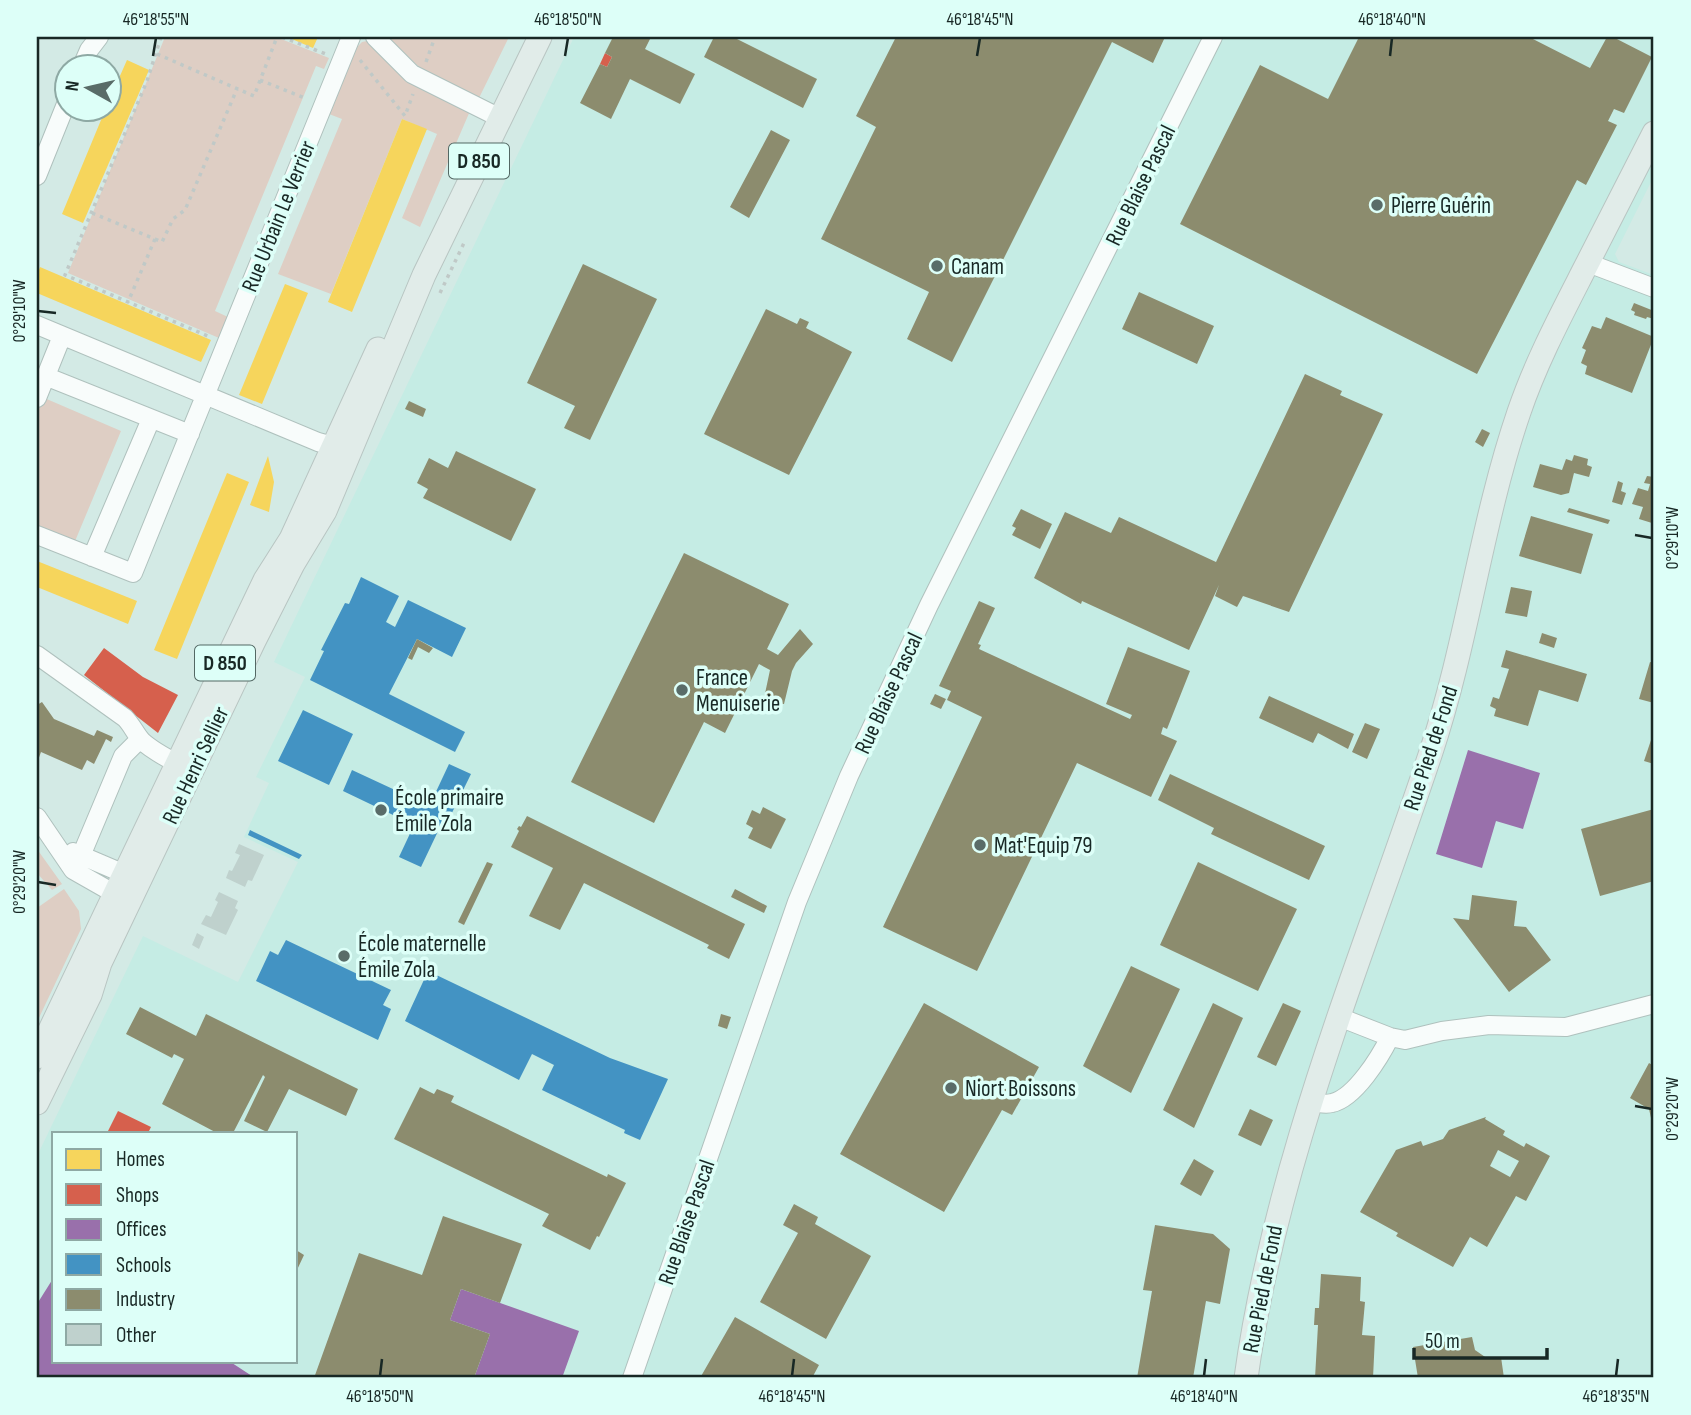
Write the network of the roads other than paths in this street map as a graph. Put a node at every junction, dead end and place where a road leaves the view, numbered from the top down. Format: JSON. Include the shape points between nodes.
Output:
{"nodes":[{"id":1,"x":351,"y":37,"type":"edge"},
{"id":2,"x":375,"y":37,"type":"edge"},
{"id":3,"x":1213,"y":37,"type":"edge"},
{"id":4,"x":537,"y":40,"type":"edge"},
{"id":5,"x":500,"y":118,"type":"junction"},
{"id":6,"x":59,"y":122,"type":"edge"},
{"id":7,"x":1654,"y":133,"type":"edge"},
{"id":8,"x":37,"y":176,"type":"edge"},
{"id":9,"x":1588,"y":263,"type":"junction"},
{"id":10,"x":424,"y":275,"type":"junction"},
{"id":11,"x":1654,"y":288,"type":"edge"},
{"id":12,"x":37,"y":325,"type":"edge"},
{"id":13,"x":62,"y":336,"type":"junction"},
{"id":14,"x":45,"y":376,"type":"junction"},
{"id":15,"x":206,"y":395,"type":"junction"},
{"id":16,"x":37,"y":398,"type":"edge"},
{"id":17,"x":151,"y":419,"type":"junction"},
{"id":18,"x":190,"y":434,"type":"junction"},
{"id":19,"x":333,"y":446,"type":"junction"},
{"id":20,"x":37,"y":535,"type":"edge"},
{"id":21,"x":92,"y":557,"type":"junction"},
{"id":22,"x":37,"y":655,"type":"edge"},
{"id":23,"x":139,"y":739,"type":"junction"},
{"id":24,"x":185,"y":767,"type":"junction"},
{"id":25,"x":37,"y":817,"type":"edge"},
{"id":26,"x":51,"y":837,"type":"junction"},
{"id":27,"x":81,"y":856,"type":"junction"},
{"id":28,"x":127,"y":887,"type":"junction"},
{"id":29,"x":1654,"y":1004,"type":"edge"},
{"id":30,"x":1339,"y":1017,"type":"junction"},
{"id":31,"x":1390,"y":1037,"type":"junction"},
{"id":32,"x":37,"y":1057,"type":"edge"},
{"id":33,"x":1310,"y":1101,"type":"junction"},
{"id":34,"x":37,"y":1103,"type":"edge"},
{"id":35,"x":632,"y":1378,"type":"edge"},
{"id":36,"x":1245,"y":1378,"type":"edge"}],
"edges":[{"from":1,"to":15,"type":"street","name":"Rue Urbain Le Verrier"},
{"from":2,"to":5,"type":"street","via":[[412,74]]},
{"from":3,"to":35,"type":"street","name":"Rue Blaise Pascal","via":[[929,605],[849,776],[793,915]]},
{"from":4,"to":5,"type":"main road","name":"Rue Henri Sellier","number":"D 850"},
{"from":5,"to":10,"type":"main road","name":"Rue Henri Sellier","number":"D 850"},
{"from":6,"to":8,"type":"street"},
{"from":7,"to":9,"type":"main road","name":"Rue Pied de Fond"},
{"from":9,"to":11,"type":"street"},
{"from":9,"to":30,"type":"main road","name":"Rue Pied de Fond","via":[[1518,413],[1443,713]]},
{"from":10,"to":19,"type":"main road","name":"Rue Henri Sellier","number":"D 850","via":[[390,327]]},
{"from":10,"to":24,"type":"main road","name":"Rue Henri Sellier","number":"D 850","via":[[326,512]]},
{"from":12,"to":13,"type":"street"},
{"from":13,"to":14,"type":"street"},
{"from":13,"to":15,"type":"street"},
{"from":14,"to":16,"type":"street"},
{"from":14,"to":17,"type":"street"},
{"from":15,"to":18,"type":"street","name":"Rue Urbain Le Verrier"},
{"from":15,"to":19,"type":"street"},
{"from":17,"to":18,"type":"street"},
{"from":17,"to":21,"type":"street"},
{"from":18,"to":21,"type":"street","name":"Rue Urbain Le Verrier","via":[[133,573]]},
{"from":19,"to":24,"type":"main road","name":"Rue Henri Sellier","number":"D 850","via":[[291,539],[265,580]]},
{"from":20,"to":21,"type":"street"},
{"from":22,"to":23,"type":"street","via":[[125,718]]},
{"from":23,"to":24,"type":"street"},
{"from":23,"to":27,"type":"street","via":[[123,756]]},
{"from":24,"to":28,"type":"main road","name":"Rue Henri Sellier","number":"D 850"},
{"from":25,"to":26,"type":"street"},
{"from":26,"to":27,"type":"street"},
{"from":26,"to":28,"type":"street","via":[[73,870]]},
{"from":27,"to":28,"type":"street"},
{"from":28,"to":32,"type":"main road","name":"Rue Henri Sellier","number":"D 850"},
{"from":28,"to":34,"type":"main road","name":"Rue Henri Sellier","number":"D 850","via":[[90,995]]},
{"from":29,"to":31,"type":"street","via":[[1566,1027],[1489,1025],[1405,1040]]},
{"from":30,"to":31,"type":"street"},
{"from":30,"to":33,"type":"main road","name":"Rue Pied de Fond"},
{"from":31,"to":33,"type":"street","via":[[1348,1094],[1332,1104]]},
{"from":33,"to":36,"type":"main road","name":"Rue Pied de Fond","via":[[1273,1229]]}]}
